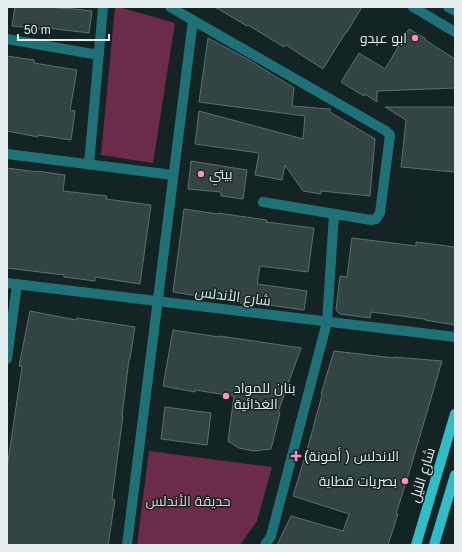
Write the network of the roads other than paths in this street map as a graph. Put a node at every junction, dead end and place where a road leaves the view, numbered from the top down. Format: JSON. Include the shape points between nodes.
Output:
{"nodes":[{"id":1,"x":103,"y":7,"type":"edge"},
{"id":2,"x":170,"y":7,"type":"edge"},
{"id":3,"x":413,"y":7,"type":"edge"},
{"id":4,"x":448,"y":7,"type":"edge"},
{"id":5,"x":455,"y":11,"type":"edge"},
{"id":6,"x":193,"y":20,"type":"junction"},
{"id":7,"x":455,"y":32,"type":"edge"},
{"id":8,"x":7,"y":39,"type":"edge"},
{"id":9,"x":99,"y":55,"type":"junction"},
{"id":10,"x":7,"y":154,"type":"edge"},
{"id":11,"x":89,"y":164,"type":"junction"},
{"id":12,"x":173,"y":174,"type":"junction"},
{"id":13,"x":263,"y":202,"type":"dead end"},
{"id":14,"x":334,"y":214,"type":"junction"},
{"id":15,"x":12,"y":283,"type":"edge"},
{"id":16,"x":157,"y":301,"type":"junction"},
{"id":17,"x":327,"y":322,"type":"junction"},
{"id":18,"x":455,"y":337,"type":"edge"},
{"id":19,"x":7,"y":359,"type":"edge"},
{"id":20,"x":455,"y":414,"type":"edge"},
{"id":21,"x":455,"y":475,"type":"edge"},
{"id":22,"x":127,"y":545,"type":"edge"},
{"id":23,"x":265,"y":545,"type":"edge"},
{"id":24,"x":416,"y":545,"type":"edge"},
{"id":25,"x":434,"y":545,"type":"edge"}],
"edges":[{"from":1,"to":9,"type":"street"},
{"from":2,"to":6,"type":"street"},
{"from":3,"to":7,"type":"street"},
{"from":4,"to":5,"type":"street"},
{"from":6,"to":12,"type":"street"},
{"from":6,"to":14,"type":"street","via":[[390,135],[380,213],[376,219]]},
{"from":8,"to":9,"type":"street"},
{"from":9,"to":11,"type":"street"},
{"from":10,"to":11,"type":"street"},
{"from":11,"to":12,"type":"street"},
{"from":12,"to":16,"type":"street"},
{"from":13,"to":14,"type":"street"},
{"from":14,"to":17,"type":"street"},
{"from":15,"to":16,"type":"street","name":"شارع الأندلس"},
{"from":15,"to":19,"type":"street"},
{"from":16,"to":17,"type":"street","name":"شارع الأندلس"},
{"from":16,"to":22,"type":"street"},
{"from":17,"to":18,"type":"street","name":"شارع الأندلس"},
{"from":17,"to":23,"type":"street","via":[[271,536]]},
{"from":20,"to":24,"type":"main road","name":"شارع النيل"},
{"from":21,"to":25,"type":"main road"}]}
